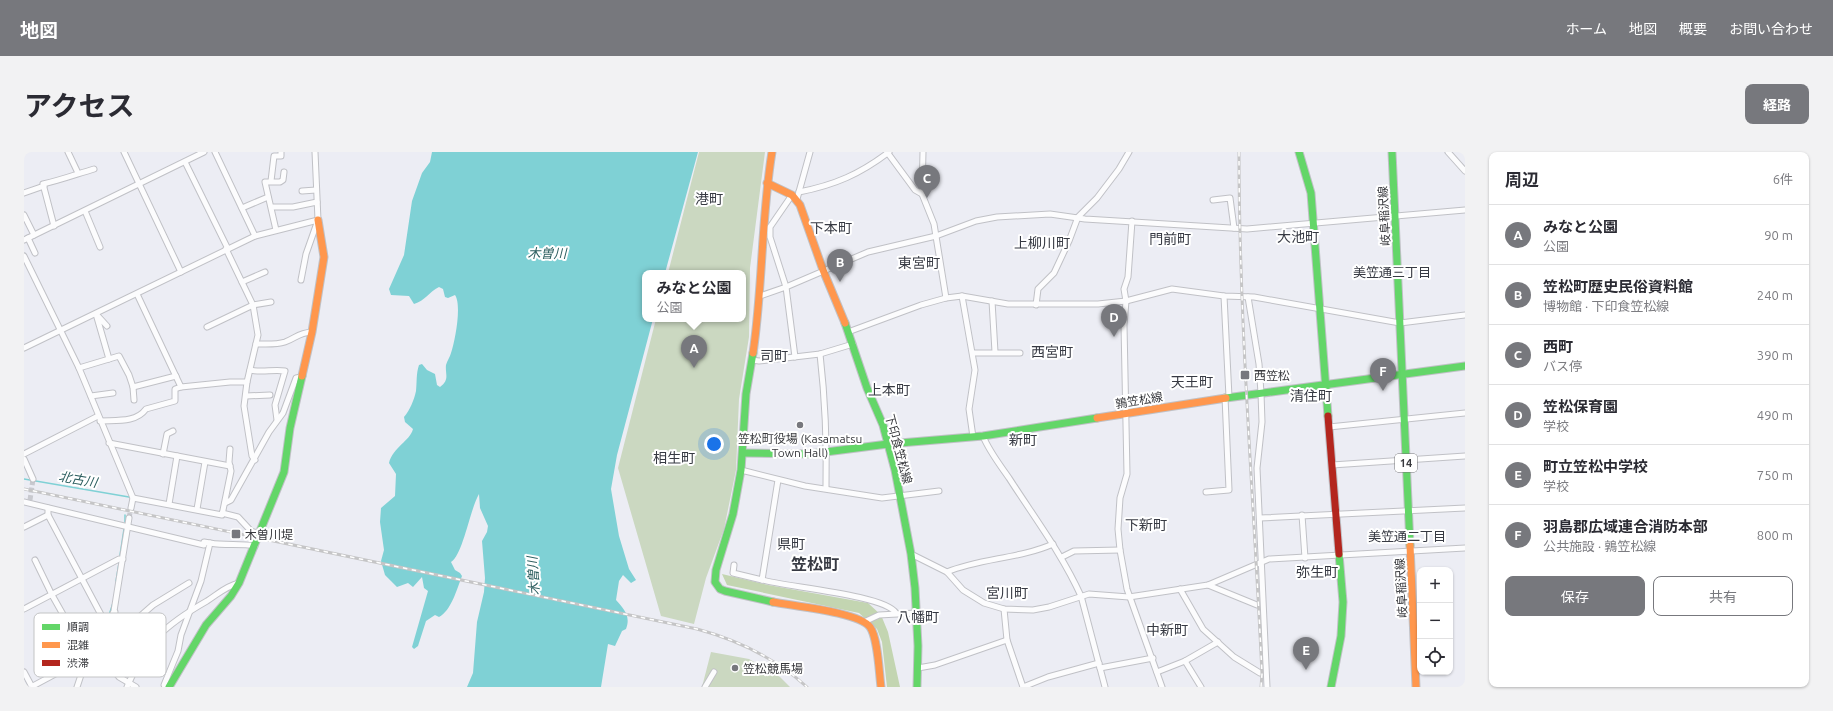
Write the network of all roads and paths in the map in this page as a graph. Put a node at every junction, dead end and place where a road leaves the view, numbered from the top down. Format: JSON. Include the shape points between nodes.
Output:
{"nodes":[{"id":1,"x":68,"y":152,"type":"edge"},
{"id":2,"x":124,"y":152,"type":"edge"},
{"id":3,"x":204,"y":152,"type":"edge"},
{"id":4,"x":215,"y":152,"type":"edge"},
{"id":5,"x":281,"y":152,"type":"edge"},
{"id":6,"x":315,"y":152,"type":"edge"},
{"id":7,"x":772,"y":152,"type":"edge"},
{"id":8,"x":810,"y":152,"type":"edge"},
{"id":9,"x":888,"y":152,"type":"edge"},
{"id":10,"x":923,"y":152,"type":"edge"},
{"id":11,"x":1129,"y":152,"type":"edge"},
{"id":12,"x":1299,"y":152,"type":"edge"},
{"id":13,"x":1392,"y":152,"type":"edge"},
{"id":14,"x":1448,"y":152,"type":"edge"},
{"id":15,"x":185,"y":162,"type":"junction"},
{"id":16,"x":94,"y":169,"type":"dead end"},
{"id":17,"x":1465,"y":171,"type":"edge"},
{"id":18,"x":284,"y":172,"type":"dead end"},
{"id":19,"x":78,"y":173,"type":"junction"},
{"id":20,"x":271,"y":181,"type":"junction"},
{"id":21,"x":767,"y":183,"type":"junction"},
{"id":22,"x":139,"y":184,"type":"junction"},
{"id":23,"x":44,"y":186,"type":"junction"},
{"id":24,"x":302,"y":190,"type":"dead end"},
{"id":25,"x":316,"y":190,"type":"junction"},
{"id":26,"x":24,"y":193,"type":"edge"},
{"id":27,"x":922,"y":194,"type":"junction"},
{"id":28,"x":796,"y":196,"type":"junction"},
{"id":29,"x":268,"y":197,"type":"junction"},
{"id":30,"x":1213,"y":200,"type":"dead end"},
{"id":31,"x":317,"y":202,"type":"junction"},
{"id":32,"x":272,"y":207,"type":"junction"},
{"id":33,"x":242,"y":208,"type":"junction"},
{"id":34,"x":1465,"y":210,"type":"edge"},
{"id":35,"x":84,"y":211,"type":"junction"},
{"id":36,"x":24,"y":215,"type":"edge"},
{"id":37,"x":1078,"y":217,"type":"junction"},
{"id":38,"x":1395,"y":217,"type":"junction"},
{"id":39,"x":318,"y":220,"type":"junction"},
{"id":40,"x":1132,"y":221,"type":"junction"},
{"id":41,"x":1313,"y":224,"type":"junction"},
{"id":42,"x":54,"y":226,"type":"junction"},
{"id":43,"x":1234,"y":228,"type":"junction"},
{"id":44,"x":276,"y":230,"type":"junction"},
{"id":45,"x":34,"y":235,"type":"junction"},
{"id":46,"x":255,"y":236,"type":"junction"},
{"id":47,"x":936,"y":236,"type":"junction"},
{"id":48,"x":26,"y":239,"type":"edge"},
{"id":49,"x":100,"y":247,"type":"dead end"},
{"id":50,"x":227,"y":249,"type":"junction"},
{"id":51,"x":35,"y":253,"type":"dead end"},
{"id":52,"x":24,"y":256,"type":"edge"},
{"id":53,"x":823,"y":270,"type":"junction"},
{"id":54,"x":181,"y":272,"type":"junction"},
{"id":55,"x":265,"y":272,"type":"dead end"},
{"id":56,"x":301,"y":280,"type":"dead end"},
{"id":57,"x":242,"y":282,"type":"junction"},
{"id":58,"x":786,"y":287,"type":"junction"},
{"id":59,"x":137,"y":294,"type":"junction"},
{"id":60,"x":760,"y":296,"type":"junction"},
{"id":61,"x":962,"y":296,"type":"junction"},
{"id":62,"x":1224,"y":296,"type":"junction"},
{"id":63,"x":1248,"y":297,"type":"junction"},
{"id":64,"x":946,"y":298,"type":"junction"},
{"id":65,"x":992,"y":301,"type":"junction"},
{"id":66,"x":1126,"y":301,"type":"junction"},
{"id":67,"x":271,"y":302,"type":"dead end"},
{"id":68,"x":253,"y":305,"type":"junction"},
{"id":69,"x":1036,"y":305,"type":"junction"},
{"id":70,"x":1319,"y":310,"type":"junction"},
{"id":71,"x":96,"y":314,"type":"junction"},
{"id":72,"x":1465,"y":315,"type":"edge"},
{"id":73,"x":1400,"y":323,"type":"junction"},
{"id":74,"x":107,"y":326,"type":"dead end"},
{"id":75,"x":207,"y":327,"type":"dead end"},
{"id":76,"x":62,"y":330,"type":"junction"},
{"id":77,"x":312,"y":332,"type":"junction"},
{"id":78,"x":848,"y":332,"type":"junction"},
{"id":79,"x":256,"y":344,"type":"junction"},
{"id":80,"x":853,"y":344,"type":"junction"},
{"id":81,"x":24,"y":348,"type":"edge"},
{"id":82,"x":995,"y":352,"type":"junction"},
{"id":83,"x":1020,"y":352,"type":"dead end"},
{"id":84,"x":973,"y":353,"type":"junction"},
{"id":85,"x":820,"y":354,"type":"junction"},
{"id":86,"x":795,"y":358,"type":"junction"},
{"id":87,"x":108,"y":359,"type":"junction"},
{"id":88,"x":752,"y":360,"type":"junction"},
{"id":89,"x":1465,"y":366,"type":"edge"},
{"id":90,"x":79,"y":368,"type":"junction"},
{"id":91,"x":250,"y":370,"type":"junction"},
{"id":92,"x":1403,"y":374,"type":"junction"},
{"id":93,"x":176,"y":376,"type":"junction"},
{"id":94,"x":301,"y":378,"type":"junction"},
{"id":95,"x":247,"y":382,"type":"junction"},
{"id":96,"x":1325,"y":384,"type":"junction"},
{"id":97,"x":133,"y":387,"type":"junction"},
{"id":98,"x":181,"y":387,"type":"junction"},
{"id":99,"x":113,"y":393,"type":"dead end"},
{"id":100,"x":1261,"y":393,"type":"junction"},
{"id":101,"x":270,"y":395,"type":"dead end"},
{"id":102,"x":91,"y":396,"type":"junction"},
{"id":103,"x":246,"y":396,"type":"junction"},
{"id":104,"x":1227,"y":397,"type":"junction"},
{"id":105,"x":134,"y":400,"type":"dead end"},
{"id":106,"x":1127,"y":413,"type":"junction"},
{"id":107,"x":1465,"y":413,"type":"edge"},
{"id":108,"x":99,"y":418,"type":"junction"},
{"id":109,"x":1404,"y":419,"type":"junction"},
{"id":110,"x":277,"y":420,"type":"junction"},
{"id":111,"x":1329,"y":427,"type":"junction"},
{"id":112,"x":173,"y":431,"type":"dead end"},
{"id":113,"x":983,"y":436,"type":"junction"},
{"id":114,"x":973,"y":437,"type":"junction"},
{"id":115,"x":109,"y":443,"type":"junction"},
{"id":116,"x":888,"y":444,"type":"junction"},
{"id":117,"x":230,"y":449,"type":"dead end"},
{"id":118,"x":826,"y":452,"type":"junction"},
{"id":119,"x":743,"y":453,"type":"junction"},
{"id":120,"x":24,"y":454,"type":"edge"},
{"id":121,"x":163,"y":454,"type":"junction"},
{"id":122,"x":177,"y":456,"type":"junction"},
{"id":123,"x":1465,"y":456,"type":"edge"},
{"id":124,"x":24,"y":459,"type":"edge"},
{"id":125,"x":255,"y":460,"type":"junction"},
{"id":126,"x":1406,"y":461,"type":"junction"},
{"id":127,"x":205,"y":462,"type":"junction"},
{"id":128,"x":1332,"y":465,"type":"junction"},
{"id":129,"x":230,"y":466,"type":"junction"},
{"id":130,"x":741,"y":470,"type":"junction"},
{"id":131,"x":33,"y":479,"type":"tunnel mouth"},
{"id":132,"x":778,"y":480,"type":"junction"},
{"id":133,"x":826,"y":488,"type":"junction"},
{"id":134,"x":939,"y":491,"type":"dead end"},
{"id":135,"x":1206,"y":492,"type":"dead end"},
{"id":136,"x":899,"y":496,"type":"junction"},
{"id":137,"x":133,"y":498,"type":"junction"},
{"id":138,"x":28,"y":502,"type":"edge"},
{"id":139,"x":169,"y":504,"type":"junction"},
{"id":140,"x":224,"y":504,"type":"junction"},
{"id":141,"x":48,"y":508,"type":"junction"},
{"id":142,"x":131,"y":508,"type":"tunnel mouth"},
{"id":143,"x":1465,"y":508,"type":"edge"},
{"id":144,"x":197,"y":509,"type":"junction"},
{"id":145,"x":1408,"y":510,"type":"junction"},
{"id":146,"x":222,"y":513,"type":"junction"},
{"id":147,"x":1336,"y":513,"type":"junction"},
{"id":148,"x":48,"y":514,"type":"junction"},
{"id":149,"x":1302,"y":515,"type":"junction"},
{"id":150,"x":129,"y":518,"type":"tunnel mouth"},
{"id":151,"x":1260,"y":518,"type":"junction"},
{"id":152,"x":128,"y":526,"type":"junction"},
{"id":153,"x":24,"y":527,"type":"edge"},
{"id":154,"x":260,"y":534,"type":"junction"},
{"id":155,"x":210,"y":543,"type":"junction"},
{"id":156,"x":1053,"y":544,"type":"junction"},
{"id":157,"x":256,"y":546,"type":"junction"},
{"id":158,"x":1465,"y":548,"type":"edge"},
{"id":159,"x":1120,"y":550,"type":"junction"},
{"id":160,"x":1410,"y":551,"type":"junction"},
{"id":161,"x":911,"y":554,"type":"junction"},
{"id":162,"x":1340,"y":556,"type":"junction"},
{"id":163,"x":1062,"y":557,"type":"junction"},
{"id":164,"x":1305,"y":558,"type":"junction"},
{"id":165,"x":123,"y":559,"type":"junction"},
{"id":166,"x":35,"y":560,"type":"dead end"},
{"id":167,"x":1262,"y":560,"type":"junction"},
{"id":168,"x":734,"y":565,"type":"dead end"},
{"id":169,"x":947,"y":572,"type":"junction"},
{"id":170,"x":82,"y":579,"type":"junction"},
{"id":171,"x":762,"y":580,"type":"junction"},
{"id":172,"x":189,"y":583,"type":"dead end"},
{"id":173,"x":239,"y":584,"type":"junction"},
{"id":174,"x":1208,"y":585,"type":"junction"},
{"id":175,"x":1180,"y":589,"type":"junction"},
{"id":176,"x":52,"y":595,"type":"junction"},
{"id":177,"x":1081,"y":596,"type":"junction"},
{"id":178,"x":1129,"y":596,"type":"junction"},
{"id":179,"x":116,"y":599,"type":"junction"},
{"id":180,"x":1256,"y":605,"type":"dead end"},
{"id":181,"x":24,"y":609,"type":"edge"},
{"id":182,"x":1004,"y":609,"type":"junction"},
{"id":183,"x":190,"y":610,"type":"junction"},
{"id":184,"x":63,"y":613,"type":"edge"},
{"id":185,"x":100,"y":613,"type":"edge"},
{"id":186,"x":111,"y":613,"type":"edge"},
{"id":187,"x":114,"y":613,"type":"edge"},
{"id":188,"x":143,"y":613,"type":"edge"},
{"id":189,"x":896,"y":613,"type":"junction"},
{"id":190,"x":916,"y":613,"type":"junction"},
{"id":191,"x":864,"y":622,"type":"junction"},
{"id":192,"x":166,"y":628,"type":"edge"},
{"id":193,"x":1008,"y":640,"type":"junction"},
{"id":194,"x":1218,"y":642,"type":"junction"},
{"id":195,"x":1152,"y":658,"type":"junction"},
{"id":196,"x":1185,"y":661,"type":"junction"},
{"id":197,"x":1100,"y":665,"type":"junction"},
{"id":198,"x":918,"y":668,"type":"junction"},
{"id":199,"x":24,"y":672,"type":"edge"},
{"id":200,"x":714,"y":672,"type":"dead end"},
{"id":201,"x":1157,"y":672,"type":"junction"},
{"id":202,"x":1260,"y":673,"type":"dead end"},
{"id":203,"x":49,"y":677,"type":"edge"},
{"id":204,"x":119,"y":677,"type":"edge"},
{"id":205,"x":128,"y":685,"type":"edge"},
{"id":206,"x":31,"y":687,"type":"edge"},
{"id":207,"x":136,"y":687,"type":"edge"},
{"id":208,"x":165,"y":687,"type":"edge"},
{"id":209,"x":168,"y":687,"type":"edge"},
{"id":210,"x":705,"y":687,"type":"edge"},
{"id":211,"x":881,"y":687,"type":"edge"},
{"id":212,"x":917,"y":687,"type":"edge"},
{"id":213,"x":1023,"y":687,"type":"edge"},
{"id":214,"x":1105,"y":687,"type":"edge"},
{"id":215,"x":1162,"y":687,"type":"edge"},
{"id":216,"x":1201,"y":687,"type":"edge"},
{"id":217,"x":1267,"y":687,"type":"edge"},
{"id":218,"x":1330,"y":687,"type":"edge"},
{"id":219,"x":1416,"y":687,"type":"edge"}],
"edges":[{"from":1,"to":19,"type":"street"},
{"from":2,"to":22,"type":"street"},
{"from":3,"to":15,"type":"street"},
{"from":4,"to":33,"type":"street"},
{"from":5,"to":20,"type":"street","via":[[281,156],[274,156]]},
{"from":6,"to":25,"type":"street"},
{"from":7,"to":21,"type":"street"},
{"from":8,"to":28,"type":"street"},
{"from":9,"to":27,"type":"street","via":[[915,190]]},
{"from":9,"to":28,"type":"street","via":[[861,172]]},
{"from":10,"to":27,"type":"street"},
{"from":11,"to":37,"type":"street","via":[[1097,198]]},
{"from":12,"to":41,"type":"street","via":[[1310,187]]},
{"from":13,"to":38,"type":"street","name":"岐阜稲沢線","number":"14"},
{"from":14,"to":17,"type":"street"},
{"from":15,"to":22,"type":"street"},
{"from":15,"to":50,"type":"street"},
{"from":16,"to":19,"type":"street"},
{"from":18,"to":20,"type":"street","via":[[283,180]]},
{"from":19,"to":23,"type":"street","via":[[43,184]]},
{"from":20,"to":29,"type":"street","via":[[265,182]]},
{"from":21,"to":28,"type":"street"},
{"from":21,"to":60,"type":"street"},
{"from":22,"to":35,"type":"street"},
{"from":22,"to":54,"type":"street"},
{"from":23,"to":26,"type":"street"},
{"from":23,"to":42,"type":"street"},
{"from":24,"to":25,"type":"street"},
{"from":25,"to":31,"type":"street"},
{"from":27,"to":47,"type":"street"},
{"from":28,"to":53,"type":"street","name":"下印食笠松線"},
{"from":28,"to":58,"type":"street","via":[[770,227],[770,237]]},
{"from":29,"to":32,"type":"street"},
{"from":29,"to":33,"type":"street"},
{"from":30,"to":43,"type":"street","via":[[1230,198]]},
{"from":31,"to":32,"type":"street","via":[[293,207]]},
{"from":31,"to":39,"type":"street"},
{"from":32,"to":44,"type":"street"},
{"from":33,"to":46,"type":"street"},
{"from":34,"to":38,"type":"street"},
{"from":35,"to":42,"type":"street"},
{"from":35,"to":49,"type":"street"},
{"from":36,"to":45,"type":"street"},
{"from":37,"to":40,"type":"street"},
{"from":37,"to":47,"type":"street","via":[[1050,214],[997,217],[976,221]]},
{"from":37,"to":69,"type":"street","via":[[1054,273],[1038,289]]},
{"from":38,"to":41,"type":"street"},
{"from":38,"to":73,"type":"street","name":"岐阜稲沢線","number":"14"},
{"from":39,"to":44,"type":"street"},
{"from":39,"to":56,"type":"street","via":[[306,254]]},
{"from":39,"to":77,"type":"street","via":[[324,257]]},
{"from":40,"to":43,"type":"street"},
{"from":40,"to":66,"type":"street","via":[[1128,277],[1124,289]]},
{"from":41,"to":43,"type":"street"},
{"from":41,"to":70,"type":"street"},
{"from":42,"to":45,"type":"street"},
{"from":44,"to":46,"type":"street"},
{"from":45,"to":48,"type":"street"},
{"from":46,"to":50,"type":"street"},
{"from":47,"to":53,"type":"street","via":[[868,252]]},
{"from":47,"to":64,"type":"street"},
{"from":48,"to":51,"type":"street"},
{"from":50,"to":54,"type":"street"},
{"from":50,"to":57,"type":"street"},
{"from":52,"to":76,"type":"street"},
{"from":53,"to":58,"type":"street"},
{"from":53,"to":78,"type":"street","name":"下印食笠松線"},
{"from":54,"to":59,"type":"street"},
{"from":55,"to":57,"type":"street"},
{"from":57,"to":68,"type":"street"},
{"from":58,"to":60,"type":"street"},
{"from":58,"to":86,"type":"street"},
{"from":59,"to":71,"type":"street"},
{"from":59,"to":93,"type":"street"},
{"from":60,"to":88,"type":"street"},
{"from":61,"to":64,"type":"street"},
{"from":61,"to":65,"type":"street"},
{"from":61,"to":84,"type":"street","via":[[963,314]]},
{"from":62,"to":63,"type":"street"},
{"from":62,"to":66,"type":"street","via":[[1172,289]]},
{"from":62,"to":104,"type":"street"},
{"from":63,"to":70,"type":"street"},
{"from":63,"to":100,"type":"street"},
{"from":64,"to":78,"type":"street"},
{"from":65,"to":69,"type":"street"},
{"from":65,"to":82,"type":"street"},
{"from":66,"to":69,"type":"street"},
{"from":66,"to":106,"type":"street","via":[[1124,325]]},
{"from":67,"to":68,"type":"street"},
{"from":68,"to":75,"type":"street"},
{"from":68,"to":79,"type":"street","via":[[258,335]]},
{"from":70,"to":73,"type":"street"},
{"from":70,"to":96,"type":"street"},
{"from":71,"to":74,"type":"street"},
{"from":71,"to":76,"type":"street"},
{"from":71,"to":87,"type":"street"},
{"from":72,"to":73,"type":"street"},
{"from":73,"to":92,"type":"street","name":"岐阜稲沢線","number":"14"},
{"from":76,"to":81,"type":"street"},
{"from":76,"to":90,"type":"street"},
{"from":77,"to":79,"type":"street","via":[[300,333],[278,344]]},
{"from":77,"to":94,"type":"street"},
{"from":78,"to":80,"type":"street","name":"下印食笠松線"},
{"from":79,"to":91,"type":"street"},
{"from":80,"to":85,"type":"street"},
{"from":80,"to":116,"type":"street","name":"下印食笠松線"},
{"from":82,"to":83,"type":"street"},
{"from":82,"to":84,"type":"street"},
{"from":84,"to":114,"type":"street","via":[[974,370],[969,409]]},
{"from":85,"to":86,"type":"street"},
{"from":85,"to":118,"type":"street"},
{"from":86,"to":88,"type":"street"},
{"from":87,"to":90,"type":"street"},
{"from":87,"to":97,"type":"street","via":[[118,356]]},
{"from":88,"to":119,"type":"street","via":[[746,394]]},
{"from":89,"to":92,"type":"street","name":"鶉笠松線"},
{"from":90,"to":102,"type":"street"},
{"from":91,"to":95,"type":"street"},
{"from":91,"to":110,"type":"street","via":[[285,371],[275,405]]},
{"from":92,"to":96,"type":"street","name":"鶉笠松線"},
{"from":92,"to":109,"type":"street","name":"岐阜稲沢線","number":"14"},
{"from":93,"to":97,"type":"street"},
{"from":93,"to":98,"type":"street"},
{"from":94,"to":110,"type":"street","via":[[296,378],[283,413]]},
{"from":94,"to":154,"type":"street","via":[[284,472]]},
{"from":95,"to":98,"type":"street"},
{"from":95,"to":103,"type":"street"},
{"from":96,"to":100,"type":"street","name":"鶉笠松線"},
{"from":96,"to":111,"type":"street"},
{"from":97,"to":105,"type":"street"},
{"from":98,"to":108,"type":"street","via":[[175,389],[175,401],[146,409],[143,413],[126,420]]},
{"from":99,"to":102,"type":"street"},
{"from":100,"to":104,"type":"street","name":"鶉笠松線"},
{"from":100,"to":151,"type":"street","via":[[1262,422],[1257,468]]},
{"from":101,"to":103,"type":"street"},
{"from":102,"to":108,"type":"street"},
{"from":103,"to":125,"type":"street","via":[[245,414],[252,456]]},
{"from":104,"to":106,"type":"street","name":"鶉笠松線"},
{"from":104,"to":135,"type":"street","via":[[1229,490]]},
{"from":106,"to":113,"type":"street","name":"鶉笠松線"},
{"from":106,"to":159,"type":"street","via":[[1127,474],[1120,498]]},
{"from":107,"to":109,"type":"street"},
{"from":108,"to":115,"type":"street"},
{"from":108,"to":120,"type":"street"},
{"from":109,"to":111,"type":"street"},
{"from":109,"to":126,"type":"street","name":"岐阜稲沢線","number":"14"},
{"from":110,"to":125,"type":"street"},
{"from":111,"to":128,"type":"street"},
{"from":112,"to":121,"type":"street","via":[[165,437]]},
{"from":113,"to":114,"type":"street","name":"鶉笠松線"},
{"from":113,"to":156,"type":"street"},
{"from":114,"to":116,"type":"street","name":"鶉笠松線"},
{"from":115,"to":121,"type":"street"},
{"from":115,"to":137,"type":"street"},
{"from":116,"to":118,"type":"street","name":"鶉笠松線"},
{"from":116,"to":136,"type":"street","name":"下印食笠松線"},
{"from":117,"to":129,"type":"street"},
{"from":118,"to":119,"type":"street","name":"鶉笠松線"},
{"from":118,"to":133,"type":"street"},
{"from":119,"to":130,"type":"street"},
{"from":121,"to":122,"type":"street"},
{"from":122,"to":127,"type":"street"},
{"from":122,"to":139,"type":"street"},
{"from":123,"to":126,"type":"street"},
{"from":124,"to":131,"type":"street"},
{"from":125,"to":140,"type":"street","via":[[231,500]]},
{"from":126,"to":128,"type":"street"},
{"from":126,"to":145,"type":"street","name":"岐阜稲沢線","number":"14"},
{"from":127,"to":129,"type":"street"},
{"from":127,"to":144,"type":"street"},
{"from":128,"to":147,"type":"street"},
{"from":129,"to":140,"type":"street"},
{"from":130,"to":132,"type":"street"},
{"from":130,"to":191,"type":"street","via":[[733,514],[716,570],[717,586],[725,591],[791,606],[848,615]]},
{"from":132,"to":133,"type":"street"},
{"from":132,"to":171,"type":"street"},
{"from":133,"to":136,"type":"street","via":[[882,498]]},
{"from":134,"to":136,"type":"street"},
{"from":136,"to":161,"type":"street","name":"下印食笠松線"},
{"from":137,"to":139,"type":"street"},
{"from":137,"to":142,"type":"street"},
{"from":138,"to":141,"type":"street"},
{"from":139,"to":144,"type":"street"},
{"from":140,"to":146,"type":"street"},
{"from":141,"to":148,"type":"street"},
{"from":141,"to":152,"type":"street"},
{"from":143,"to":145,"type":"street"},
{"from":144,"to":146,"type":"street"},
{"from":145,"to":147,"type":"street"},
{"from":145,"to":160,"type":"street","name":"岐阜稲沢線","number":"14"},
{"from":146,"to":154,"type":"street","via":[[238,517],[251,531]]},
{"from":147,"to":149,"type":"street"},
{"from":147,"to":162,"type":"street"},
{"from":148,"to":153,"type":"street"},
{"from":148,"to":170,"type":"street"},
{"from":149,"to":151,"type":"street"},
{"from":149,"to":164,"type":"street"},
{"from":150,"to":152,"type":"street"},
{"from":151,"to":167,"type":"street"},
{"from":152,"to":155,"type":"street","via":[[204,544]]},
{"from":152,"to":165,"type":"street"},
{"from":154,"to":157,"type":"street"},
{"from":155,"to":157,"type":"street"},
{"from":155,"to":183,"type":"street","via":[[201,581]]},
{"from":156,"to":163,"type":"street"},
{"from":156,"to":169,"type":"street"},
{"from":157,"to":173,"type":"street"},
{"from":158,"to":160,"type":"street"},
{"from":159,"to":163,"type":"street","via":[[1074,551]]},
{"from":159,"to":178,"type":"street"},
{"from":160,"to":162,"type":"street"},
{"from":160,"to":219,"type":"street","name":"岐阜稲沢線","number":"14"},
{"from":161,"to":169,"type":"street"},
{"from":161,"to":190,"type":"street","name":"下印食笠松線"},
{"from":162,"to":164,"type":"street"},
{"from":162,"to":218,"type":"street","via":[[1342,636]]},
{"from":163,"to":177,"type":"street"},
{"from":164,"to":167,"type":"street"},
{"from":165,"to":170,"type":"street"},
{"from":165,"to":179,"type":"street"},
{"from":166,"to":176,"type":"street"},
{"from":167,"to":174,"type":"street"},
{"from":167,"to":217,"type":"street"},
{"from":168,"to":171,"type":"street","via":[[733,573]]},
{"from":169,"to":182,"type":"street","via":[[971,596]]},
{"from":170,"to":176,"type":"street"},
{"from":170,"to":185,"type":"street"},
{"from":171,"to":189,"type":"street","via":[[850,595],[886,605]]},
{"from":172,"to":188,"type":"street"},
{"from":173,"to":183,"type":"street","via":[[228,586]]},
{"from":173,"to":209,"type":"street","via":[[206,625]]},
{"from":174,"to":175,"type":"street"},
{"from":174,"to":180,"type":"street"},
{"from":175,"to":178,"type":"street"},
{"from":175,"to":194,"type":"street","via":[[1199,624]]},
{"from":176,"to":181,"type":"street"},
{"from":176,"to":184,"type":"street"},
{"from":177,"to":178,"type":"street"},
{"from":177,"to":182,"type":"street","via":[[1041,608]]},
{"from":177,"to":197,"type":"street"},
{"from":178,"to":195,"type":"street"},
{"from":179,"to":186,"type":"street"},
{"from":179,"to":187,"type":"street"},
{"from":182,"to":193,"type":"street"},
{"from":183,"to":192,"type":"street"},
{"from":183,"to":208,"type":"street"},
{"from":189,"to":190,"type":"street"},
{"from":189,"to":191,"type":"street","via":[[880,615]]},
{"from":190,"to":198,"type":"street","name":"下印食笠松線"},
{"from":191,"to":211,"type":"street","via":[[870,627],[874,638]]},
{"from":193,"to":198,"type":"street","via":[[935,665]]},
{"from":193,"to":213,"type":"street"},
{"from":194,"to":196,"type":"street"},
{"from":194,"to":202,"type":"street","via":[[1234,657]]},
{"from":195,"to":197,"type":"street"},
{"from":195,"to":201,"type":"street"},
{"from":196,"to":201,"type":"street"},
{"from":196,"to":216,"type":"street"},
{"from":197,"to":213,"type":"street","via":[[1048,677]]},
{"from":197,"to":214,"type":"street"},
{"from":198,"to":212,"type":"street","name":"下印食笠松線"},
{"from":199,"to":206,"type":"street"},
{"from":200,"to":210,"type":"street"},
{"from":201,"to":215,"type":"street"},
{"from":203,"to":206,"type":"street"},
{"from":204,"to":205,"type":"street"},
{"from":205,"to":207,"type":"street"}]}
